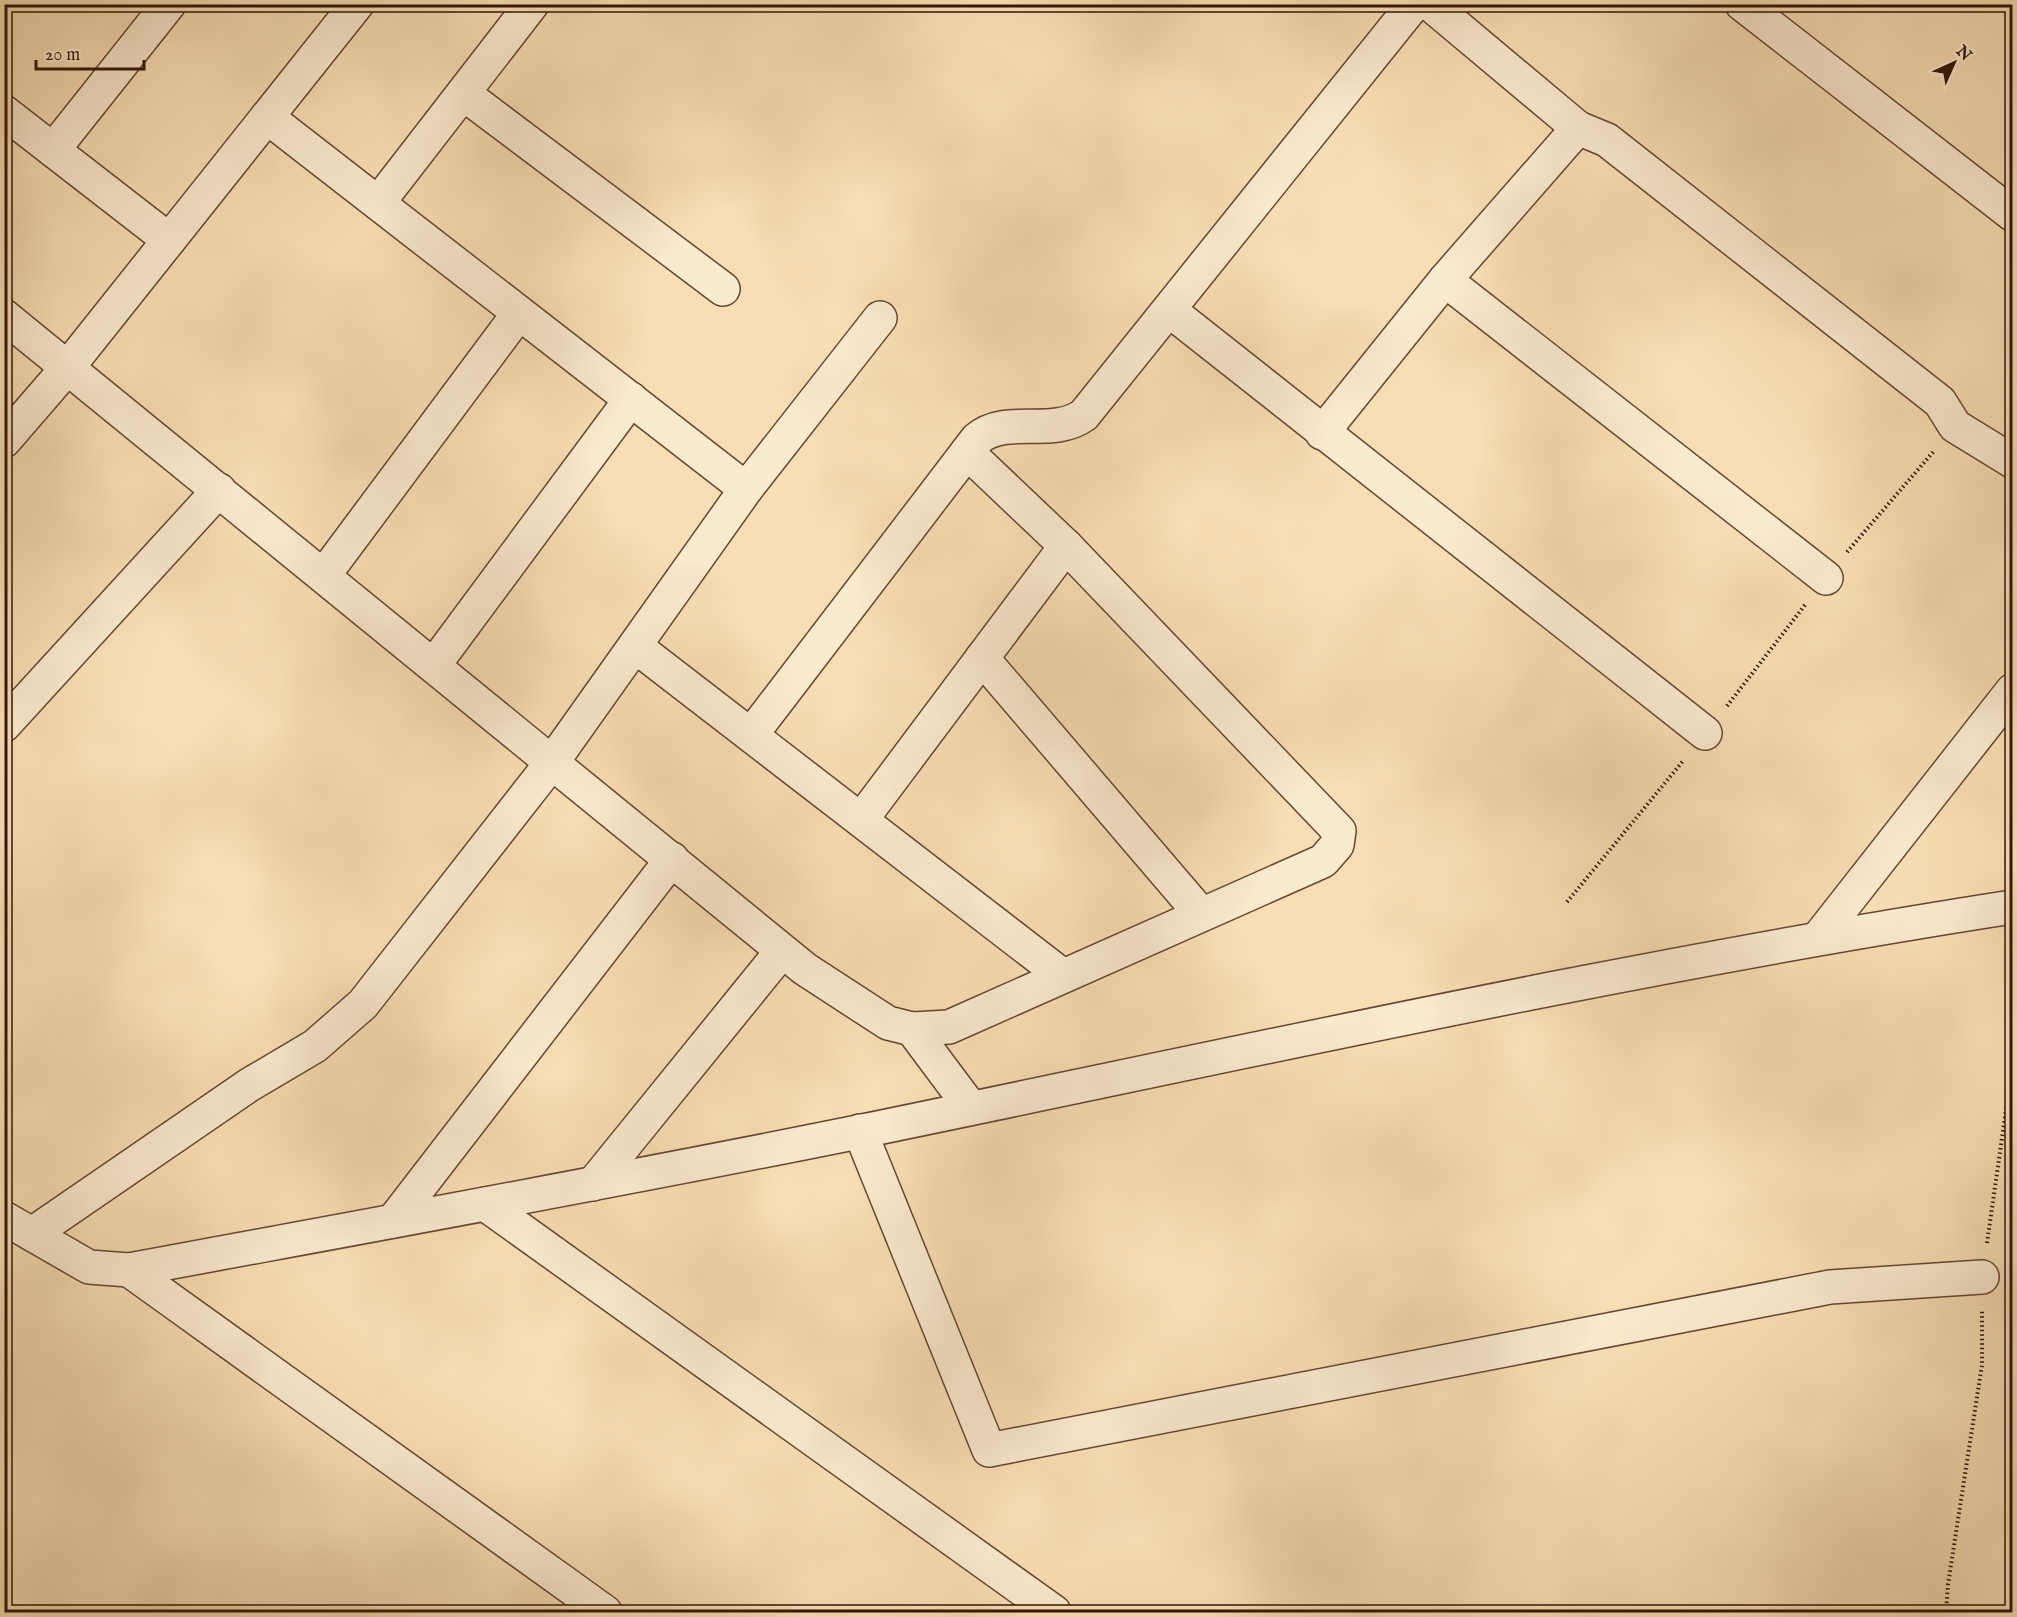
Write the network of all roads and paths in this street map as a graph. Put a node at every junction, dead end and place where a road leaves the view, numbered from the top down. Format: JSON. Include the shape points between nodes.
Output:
{"nodes":[{"id":1,"x":168,"y":4,"type":"edge"},
{"id":2,"x":357,"y":4,"type":"edge"},
{"id":3,"x":532,"y":4,"type":"edge"},
{"id":4,"x":1414,"y":4,"type":"edge"},
{"id":5,"x":1430,"y":4,"type":"edge"},
{"id":6,"x":1742,"y":4,"type":"edge"},
{"id":7,"x":464,"y":94,"type":"junction"},
{"id":8,"x":4,"y":112,"type":"edge"},
{"id":9,"x":267,"y":117,"type":"junction"},
{"id":10,"x":1578,"y":128,"type":"junction"},
{"id":11,"x":53,"y":150,"type":"junction"},
{"id":12,"x":378,"y":203,"type":"junction"},
{"id":13,"x":2013,"y":214,"type":"edge"},
{"id":14,"x":169,"y":240,"type":"junction"},
{"id":15,"x":1445,"y":280,"type":"junction"},
{"id":16,"x":723,"y":289,"type":"dead end"},
{"id":17,"x":1169,"y":310,"type":"junction"},
{"id":18,"x":519,"y":313,"type":"junction"},
{"id":19,"x":4,"y":316,"type":"edge"},
{"id":20,"x":880,"y":318,"type":"dead end"},
{"id":21,"x":68,"y":368,"type":"junction"},
{"id":22,"x":631,"y":399,"type":"junction"},
{"id":23,"x":1955,"y":426,"type":"junction"},
{"id":24,"x":1322,"y":433,"type":"junction"},
{"id":25,"x":4,"y":441,"type":"edge"},
{"id":26,"x":967,"y":452,"type":"junction"},
{"id":27,"x":2013,"y":461,"type":"edge"},
{"id":28,"x":746,"y":489,"type":"junction"},
{"id":29,"x":219,"y":490,"type":"junction"},
{"id":30,"x":1066,"y":546,"type":"junction"},
{"id":31,"x":324,"y":575,"type":"junction"},
{"id":32,"x":1826,"y":578,"type":"junction"},
{"id":33,"x":634,"y":646,"type":"junction"},
{"id":34,"x":982,"y":658,"type":"junction"},
{"id":35,"x":434,"y":665,"type":"junction"},
{"id":36,"x":2013,"y":691,"type":"edge"},
{"id":37,"x":4,"y":725,"type":"edge"},
{"id":38,"x":1705,"y":734,"type":"junction"},
{"id":39,"x":751,"y":735,"type":"junction"},
{"id":40,"x":553,"y":761,"type":"junction"},
{"id":41,"x":861,"y":820,"type":"junction"},
{"id":42,"x":672,"y":859,"type":"junction"},
{"id":43,"x":1568,"y":902,"type":"dead end"},
{"id":44,"x":2013,"y":907,"type":"edge"},
{"id":45,"x":1201,"y":914,"type":"junction"},
{"id":46,"x":1819,"y":937,"type":"junction"},
{"id":47,"x":782,"y":951,"type":"junction"},
{"id":48,"x":1063,"y":976,"type":"junction"},
{"id":49,"x":912,"y":1029,"type":"junction"},
{"id":50,"x":2013,"y":1068,"type":"edge"},
{"id":51,"x":971,"y":1108,"type":"junction"},
{"id":52,"x":860,"y":1131,"type":"junction"},
{"id":53,"x":593,"y":1185,"type":"junction"},
{"id":54,"x":485,"y":1204,"type":"junction"},
{"id":55,"x":393,"y":1221,"type":"junction"},
{"id":56,"x":18,"y":1226,"type":"edge"},
{"id":57,"x":129,"y":1270,"type":"junction"},
{"id":58,"x":1982,"y":1277,"type":"junction"},
{"id":59,"x":605,"y":1612,"type":"edge"},
{"id":60,"x":1054,"y":1612,"type":"edge"},
{"id":61,"x":1946,"y":1612,"type":"edge"}],
"edges":[{"from":1,"to":11,"type":"street"},
{"from":2,"to":9,"type":"street"},
{"from":3,"to":7,"type":"street"},
{"from":4,"to":17,"type":"street"},
{"from":5,"to":10,"type":"street"},
{"from":6,"to":13,"type":"street"},
{"from":7,"to":12,"type":"street"},
{"from":7,"to":16,"type":"street"},
{"from":8,"to":11,"type":"street"},
{"from":9,"to":12,"type":"street"},
{"from":9,"to":14,"type":"street"},
{"from":10,"to":15,"type":"street"},
{"from":10,"to":23,"type":"street","via":[[1607,140],[1940,402]]},
{"from":11,"to":14,"type":"street"},
{"from":12,"to":18,"type":"street"},
{"from":14,"to":21,"type":"street"},
{"from":15,"to":24,"type":"street"},
{"from":15,"to":32,"type":"street"},
{"from":17,"to":24,"type":"street"},
{"from":17,"to":26,"type":"street","via":[[1084,415],[1072,424],[986,431]]},
{"from":18,"to":22,"type":"street"},
{"from":18,"to":31,"type":"street"},
{"from":19,"to":21,"type":"street"},
{"from":20,"to":28,"type":"street"},
{"from":21,"to":25,"type":"street"},
{"from":21,"to":29,"type":"street"},
{"from":22,"to":28,"type":"street"},
{"from":22,"to":35,"type":"street"},
{"from":23,"to":27,"type":"street"},
{"from":23,"to":32,"type":"path"},
{"from":24,"to":38,"type":"street"},
{"from":26,"to":30,"type":"street"},
{"from":26,"to":39,"type":"street"},
{"from":28,"to":33,"type":"street"},
{"from":29,"to":31,"type":"street"},
{"from":29,"to":37,"type":"street"},
{"from":30,"to":34,"type":"street"},
{"from":30,"to":45,"type":"street","via":[[1339,831],[1337,845],[1323,861]]},
{"from":31,"to":35,"type":"street"},
{"from":32,"to":38,"type":"path"},
{"from":33,"to":39,"type":"street"},
{"from":33,"to":40,"type":"street"},
{"from":34,"to":41,"type":"street"},
{"from":34,"to":45,"type":"street"},
{"from":35,"to":40,"type":"street"},
{"from":36,"to":46,"type":"street"},
{"from":38,"to":43,"type":"path"},
{"from":39,"to":41,"type":"street"},
{"from":40,"to":42,"type":"street"},
{"from":40,"to":56,"type":"street","via":[[363,1004],[315,1046]]},
{"from":41,"to":48,"type":"street"},
{"from":42,"to":47,"type":"street"},
{"from":42,"to":55,"type":"street"},
{"from":44,"to":46,"type":"street"},
{"from":45,"to":48,"type":"street"},
{"from":46,"to":51,"type":"street","via":[[1498,998]]},
{"from":47,"to":49,"type":"street","via":[[888,1023]]},
{"from":47,"to":53,"type":"street"},
{"from":48,"to":49,"type":"street","via":[[949,1027]]},
{"from":49,"to":51,"type":"street"},
{"from":50,"to":58,"type":"path"},
{"from":51,"to":52,"type":"street"},
{"from":52,"to":53,"type":"street"},
{"from":52,"to":58,"type":"street","via":[[989,1450],[1830,1287]]},
{"from":53,"to":54,"type":"street"},
{"from":54,"to":55,"type":"street"},
{"from":54,"to":60,"type":"street"},
{"from":55,"to":57,"type":"street"},
{"from":56,"to":57,"type":"street","via":[[89,1267]]},
{"from":57,"to":59,"type":"street"},
{"from":58,"to":61,"type":"path","via":[[1982,1365]]}]}
